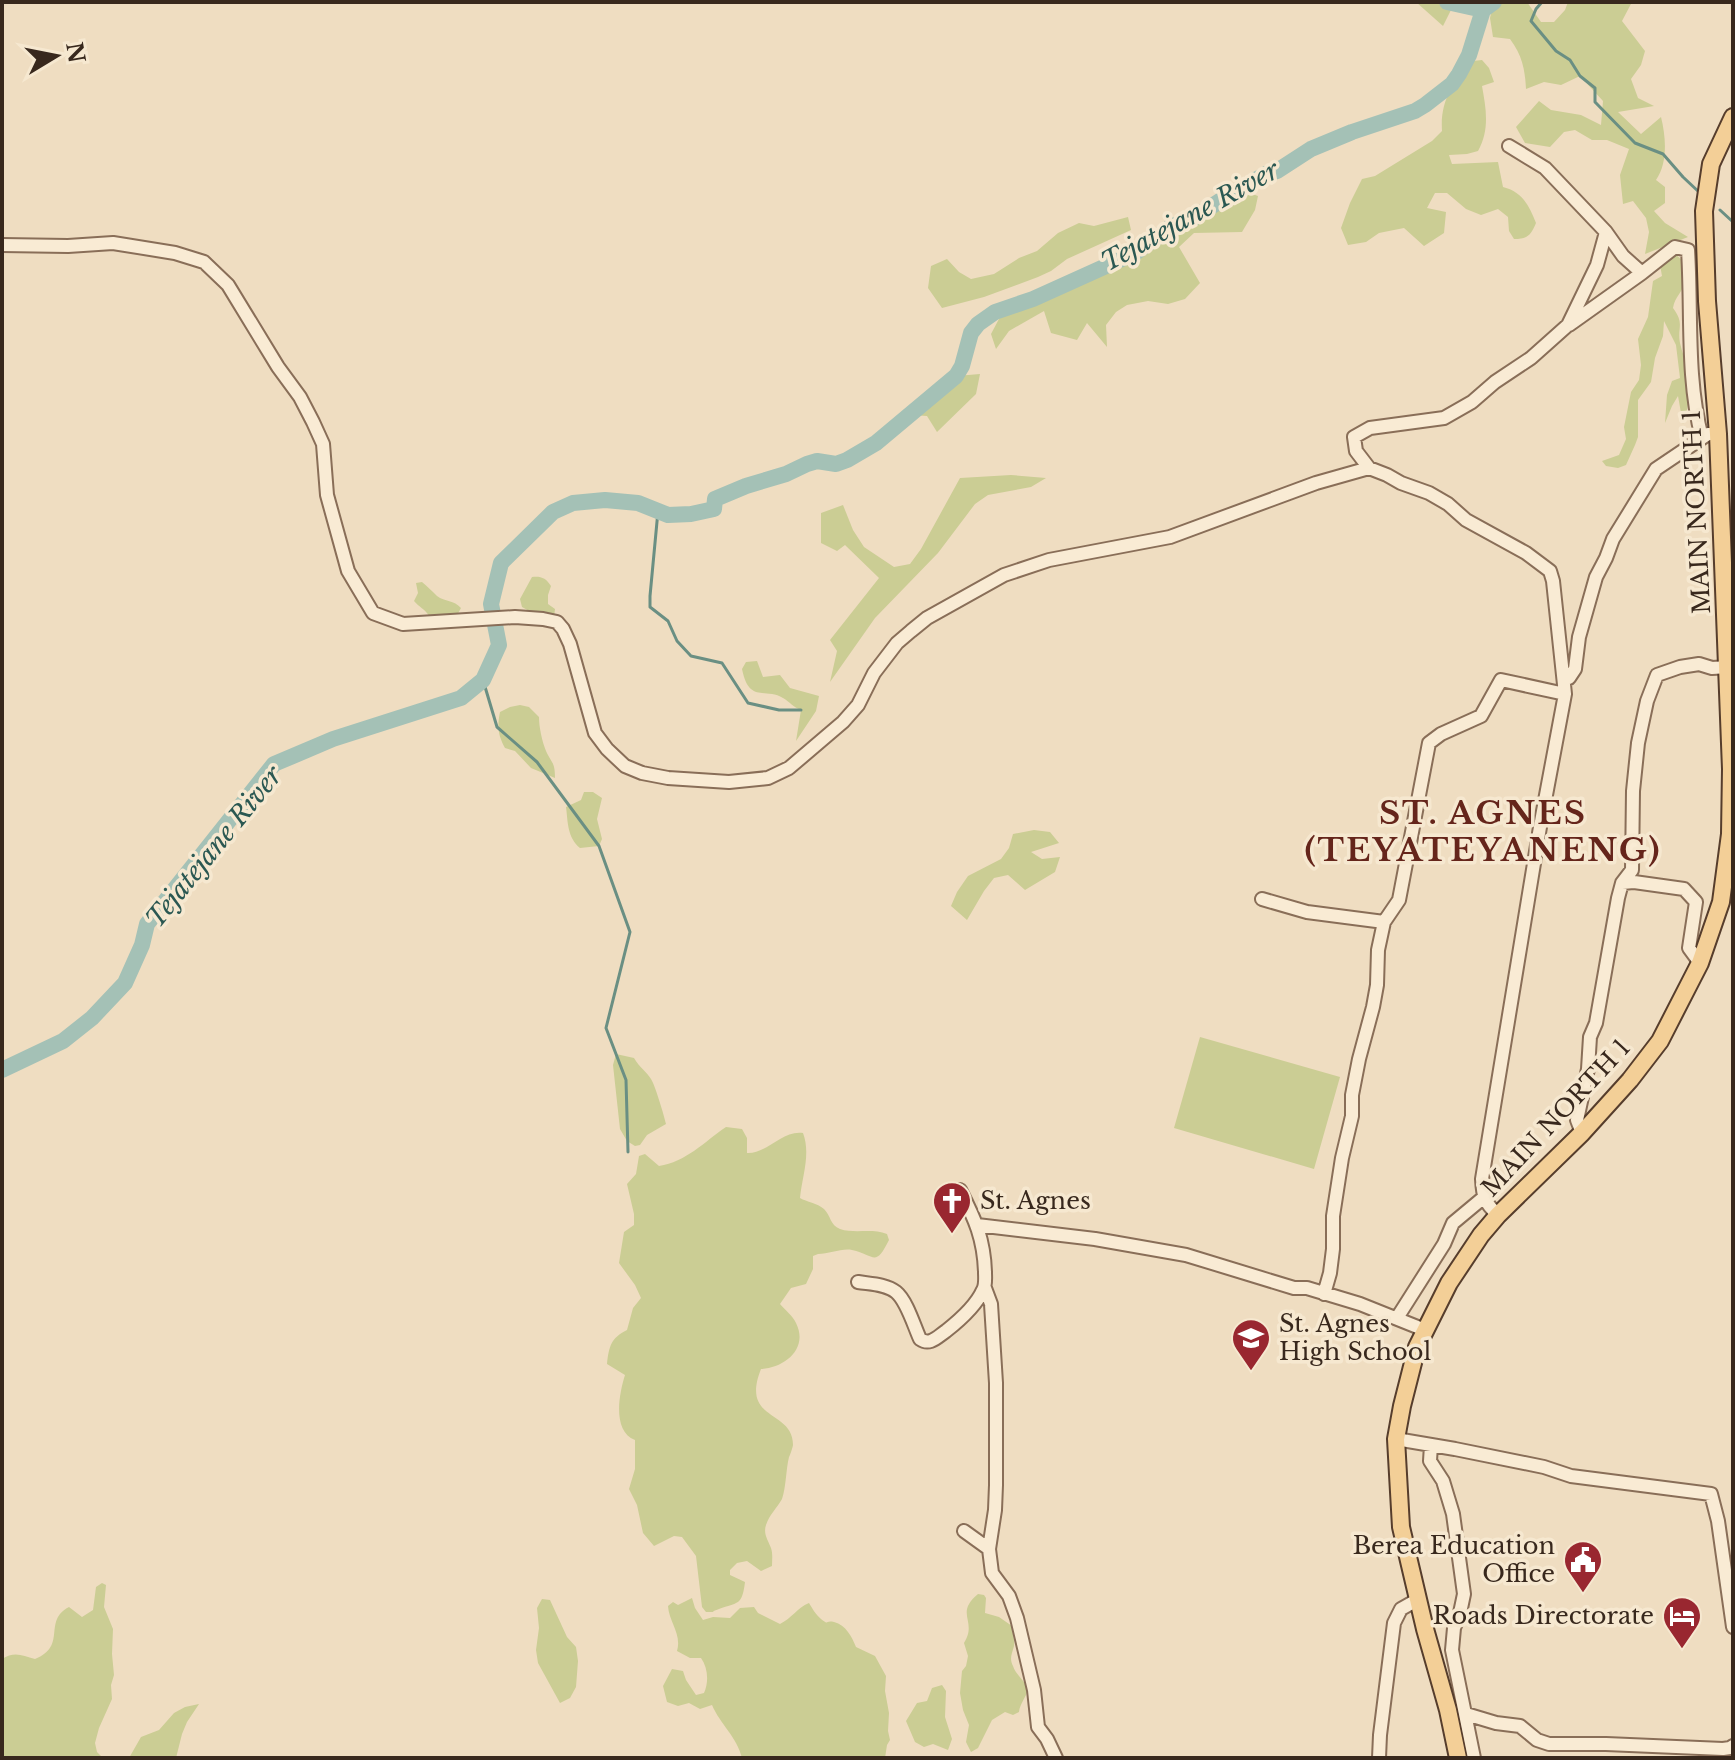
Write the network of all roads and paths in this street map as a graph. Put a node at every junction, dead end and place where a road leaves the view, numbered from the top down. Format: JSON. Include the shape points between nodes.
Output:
{"nodes":[{"id":1,"x":1733,"y":117,"type":"edge"},
{"id":2,"x":1509,"y":146,"type":"dead end"},
{"id":3,"x":1606,"y":232,"type":"junction"},
{"id":4,"x":2,"y":245,"type":"edge"},
{"id":5,"x":1642,"y":273,"type":"junction"},
{"id":6,"x":1568,"y":325,"type":"junction"},
{"id":7,"x":1710,"y":436,"type":"junction"},
{"id":8,"x":1369,"y":468,"type":"junction"},
{"id":9,"x":1729,"y":667,"type":"junction"},
{"id":10,"x":1565,"y":679,"type":"junction"},
{"id":11,"x":1565,"y":694,"type":"junction"},
{"id":12,"x":1622,"y":883,"type":"junction"},
{"id":13,"x":1262,"y":899,"type":"dead end"},
{"id":14,"x":1384,"y":922,"type":"junction"},
{"id":15,"x":1700,"y":963,"type":"junction"},
{"id":16,"x":1582,"y":1133,"type":"junction"},
{"id":17,"x":960,"y":1190,"type":"dead end"},
{"id":18,"x":1483,"y":1198,"type":"junction"},
{"id":19,"x":1498,"y":1215,"type":"junction"},
{"id":20,"x":977,"y":1225,"type":"junction"},
{"id":21,"x":858,"y":1282,"type":"dead end"},
{"id":22,"x":985,"y":1288,"type":"junction"},
{"id":23,"x":1324,"y":1294,"type":"junction"},
{"id":24,"x":1397,"y":1318,"type":"junction"},
{"id":25,"x":1425,"y":1330,"type":"junction"},
{"id":26,"x":1396,"y":1439,"type":"junction"},
{"id":27,"x":1431,"y":1445,"type":"junction"},
{"id":28,"x":964,"y":1531,"type":"dead end"},
{"id":29,"x":989,"y":1549,"type":"junction"},
{"id":30,"x":1417,"y":1600,"type":"junction"},
{"id":31,"x":1733,"y":1627,"type":"edge"},
{"id":32,"x":1466,"y":1714,"type":"junction"},
{"id":33,"x":1733,"y":1746,"type":"edge"},
{"id":34,"x":1056,"y":1758,"type":"edge"},
{"id":35,"x":1379,"y":1758,"type":"edge"},
{"id":36,"x":1458,"y":1758,"type":"edge"},
{"id":37,"x":1474,"y":1758,"type":"edge"}],
"edges":[{"from":1,"to":7,"type":"main road","name":"MAIN NORTH 1","via":[[1711,164],[1704,211]]},
{"from":2,"to":3,"type":"street","via":[[1545,168]]},
{"from":3,"to":5,"type":"street"},
{"from":3,"to":6,"type":"street","via":[[1597,265]]},
{"from":4,"to":8,"type":"street","via":[[113,243],[204,262],[228,285],[313,422],[323,444],[327,495],[348,571],[373,613],[403,624],[515,617],[557,622],[570,644],[595,733],[625,766],[668,778],[729,782],[768,778],[789,768],[858,705],[897,643],[927,618],[1004,575],[1049,560],[1170,537]]},
{"from":5,"to":6,"type":"street"},
{"from":5,"to":7,"type":"street","via":[[1675,247],[1688,250],[1694,410]]},
{"from":6,"to":8,"type":"street","via":[[1531,358],[1444,418],[1370,428],[1354,437],[1356,451]]},
{"from":7,"to":9,"type":"main road","name":"MAIN NORTH 1"},
{"from":7,"to":10,"type":"street","via":[[1656,469],[1613,539],[1596,577],[1575,669]]},
{"from":8,"to":10,"type":"street","via":[[1429,493],[1550,571]]},
{"from":9,"to":12,"type":"street","via":[[1699,664],[1657,675],[1638,743],[1632,870]]},
{"from":9,"to":15,"type":"main road","name":"MAIN NORTH 1","via":[[1730,834],[1721,902]]},
{"from":10,"to":11,"type":"street"},
{"from":11,"to":14,"type":"street","via":[[1501,680],[1481,716],[1429,743],[1399,900]]},
{"from":11,"to":18,"type":"street","via":[[1499,1068]]},
{"from":12,"to":15,"type":"street","via":[[1684,889],[1696,902],[1689,948]]},
{"from":12,"to":16,"type":"street","via":[[1590,1037],[1577,1120]]},
{"from":13,"to":14,"type":"street","via":[[1307,912]]},
{"from":14,"to":23,"type":"street","via":[[1377,985],[1337,1187]]},
{"from":15,"to":16,"type":"main road","name":"MAIN NORTH 1","via":[[1660,1041]]},
{"from":16,"to":19,"type":"main road","name":"MAIN NORTH 1"},
{"from":17,"to":20,"type":"street"},
{"from":18,"to":19,"type":"street"},
{"from":18,"to":24,"type":"street","via":[[1453,1223]]},
{"from":19,"to":25,"type":"main road","name":"MAIN NORTH 1","via":[[1449,1283]]},
{"from":20,"to":22,"type":"street","via":[[985,1255]]},
{"from":20,"to":23,"type":"street","via":[[1186,1255]]},
{"from":21,"to":22,"type":"street","via":[[896,1292],[920,1339],[928,1343],[956,1323]]},
{"from":22,"to":29,"type":"street","via":[[991,1304],[996,1383],[995,1510]]},
{"from":23,"to":24,"type":"street"},
{"from":24,"to":25,"type":"street"},
{"from":25,"to":26,"type":"main road","name":"MAIN NORTH 1"},
{"from":26,"to":27,"type":"street"},
{"from":26,"to":30,"type":"main road","name":"MAIN NORTH 1","via":[[1401,1527]]},
{"from":27,"to":31,"type":"street","via":[[1571,1476],[1711,1494]]},
{"from":27,"to":32,"type":"street","via":[[1430,1461],[1453,1514],[1464,1594],[1452,1650]]},
{"from":28,"to":29,"type":"street"},
{"from":29,"to":34,"type":"street","via":[[992,1573],[1017,1618],[1038,1727]]},
{"from":30,"to":35,"type":"street","via":[[1401,1609],[1394,1623]]},
{"from":30,"to":36,"type":"main road","name":"MAIN NORTH 1"},
{"from":32,"to":33,"type":"street","via":[[1520,1726],[1549,1744]]},
{"from":32,"to":37,"type":"street"}]}
